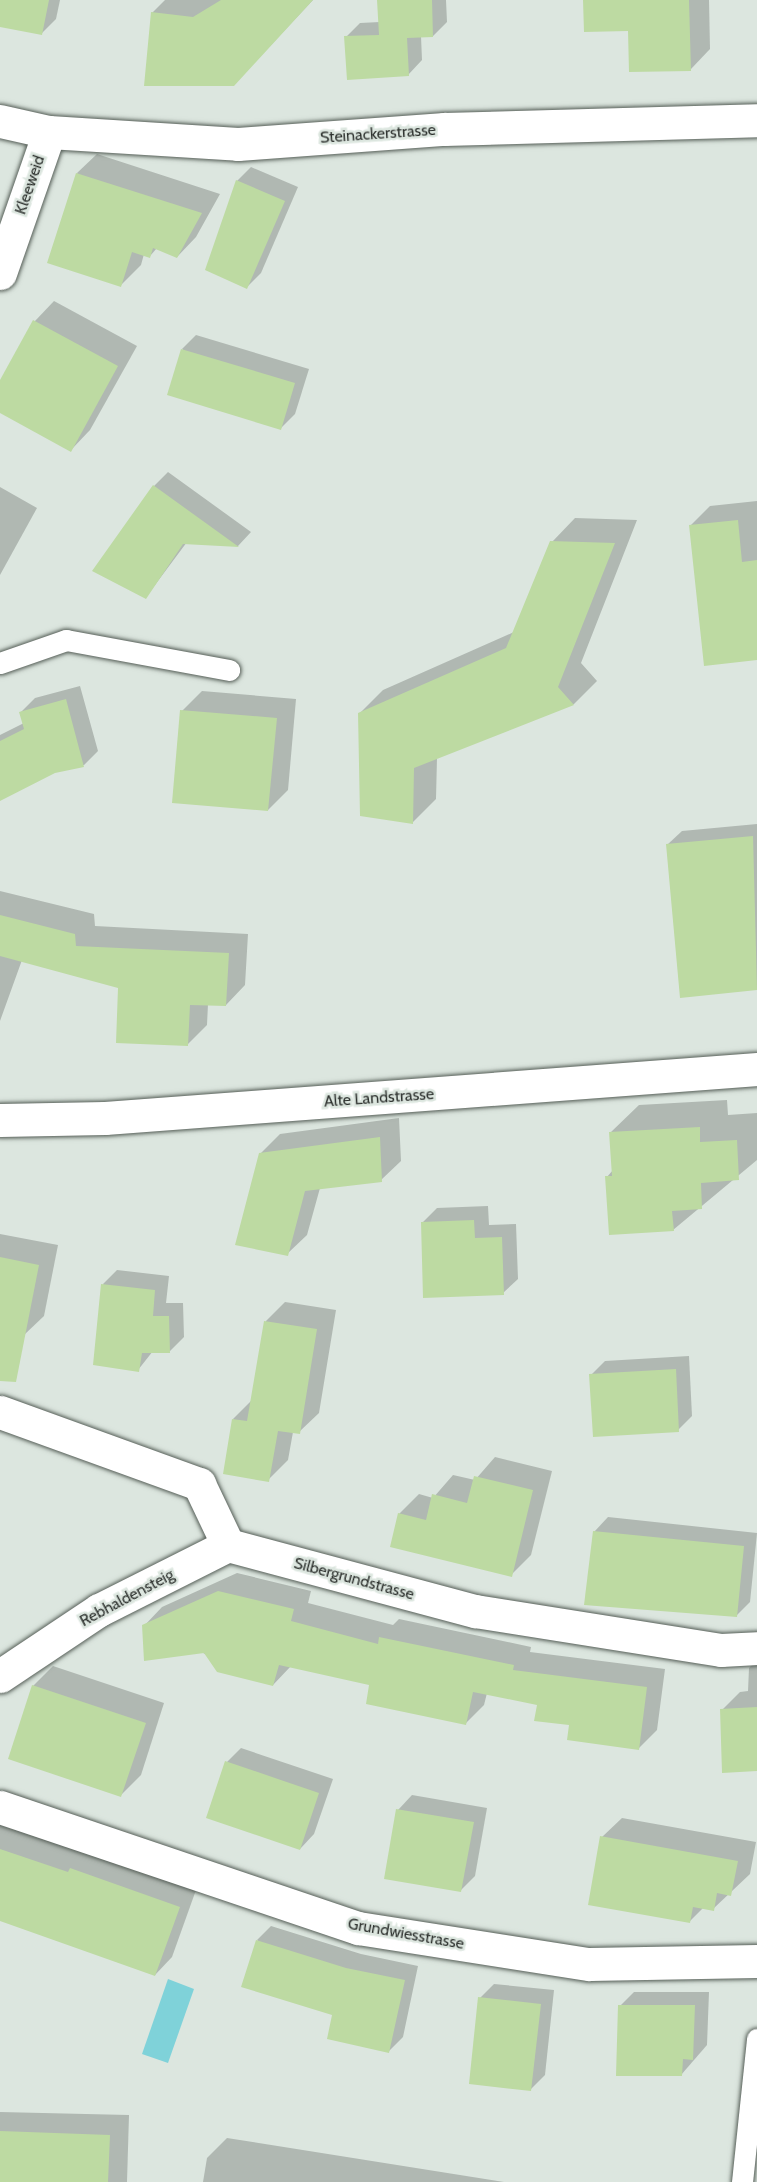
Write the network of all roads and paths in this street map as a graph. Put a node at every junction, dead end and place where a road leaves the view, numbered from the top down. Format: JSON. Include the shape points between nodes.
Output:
{"nodes":[{"id":1,"x":757,"y":120,"type":"edge"},
{"id":2,"x":0,"y":121,"type":"edge"},
{"id":3,"x":49,"y":132,"type":"junction"},
{"id":4,"x":0,"y":273,"type":"edge"},
{"id":5,"x":0,"y":663,"type":"edge"},
{"id":6,"x":229,"y":670,"type":"dead end"},
{"id":7,"x":757,"y":1069,"type":"edge"},
{"id":8,"x":0,"y":1119,"type":"edge"},
{"id":9,"x":0,"y":1412,"type":"edge"},
{"id":10,"x":228,"y":1545,"type":"junction"},
{"id":11,"x":757,"y":1648,"type":"edge"},
{"id":12,"x":0,"y":1676,"type":"edge"},
{"id":13,"x":0,"y":1806,"type":"edge"},
{"id":14,"x":757,"y":1961,"type":"edge"},
{"id":15,"x":757,"y":2039,"type":"edge"},
{"id":16,"x":742,"y":2182,"type":"edge"}],
"edges":[{"from":1,"to":3,"type":"street","name":"Steinackerstrasse","via":[[444,129],[238,144]]},
{"from":2,"to":3,"type":"street","name":"Steinackerstrasse"},
{"from":3,"to":4,"type":"street","name":"Kleeweid"},
{"from":5,"to":6,"type":"lane","via":[[66,640]]},
{"from":7,"to":8,"type":"street","name":"Alte Landstrasse","via":[[105,1118]]},
{"from":9,"to":10,"type":"street","via":[[199,1484]]},
{"from":10,"to":11,"type":"street","name":"Silbergrundstrasse","via":[[475,1611],[722,1650]]},
{"from":10,"to":12,"type":"street","name":"Rebhaldensteig","via":[[99,1610]]},
{"from":13,"to":14,"type":"street","name":"Grundwiesstrasse","via":[[358,1928],[589,1964]]},
{"from":15,"to":16,"type":"lane"}]}
